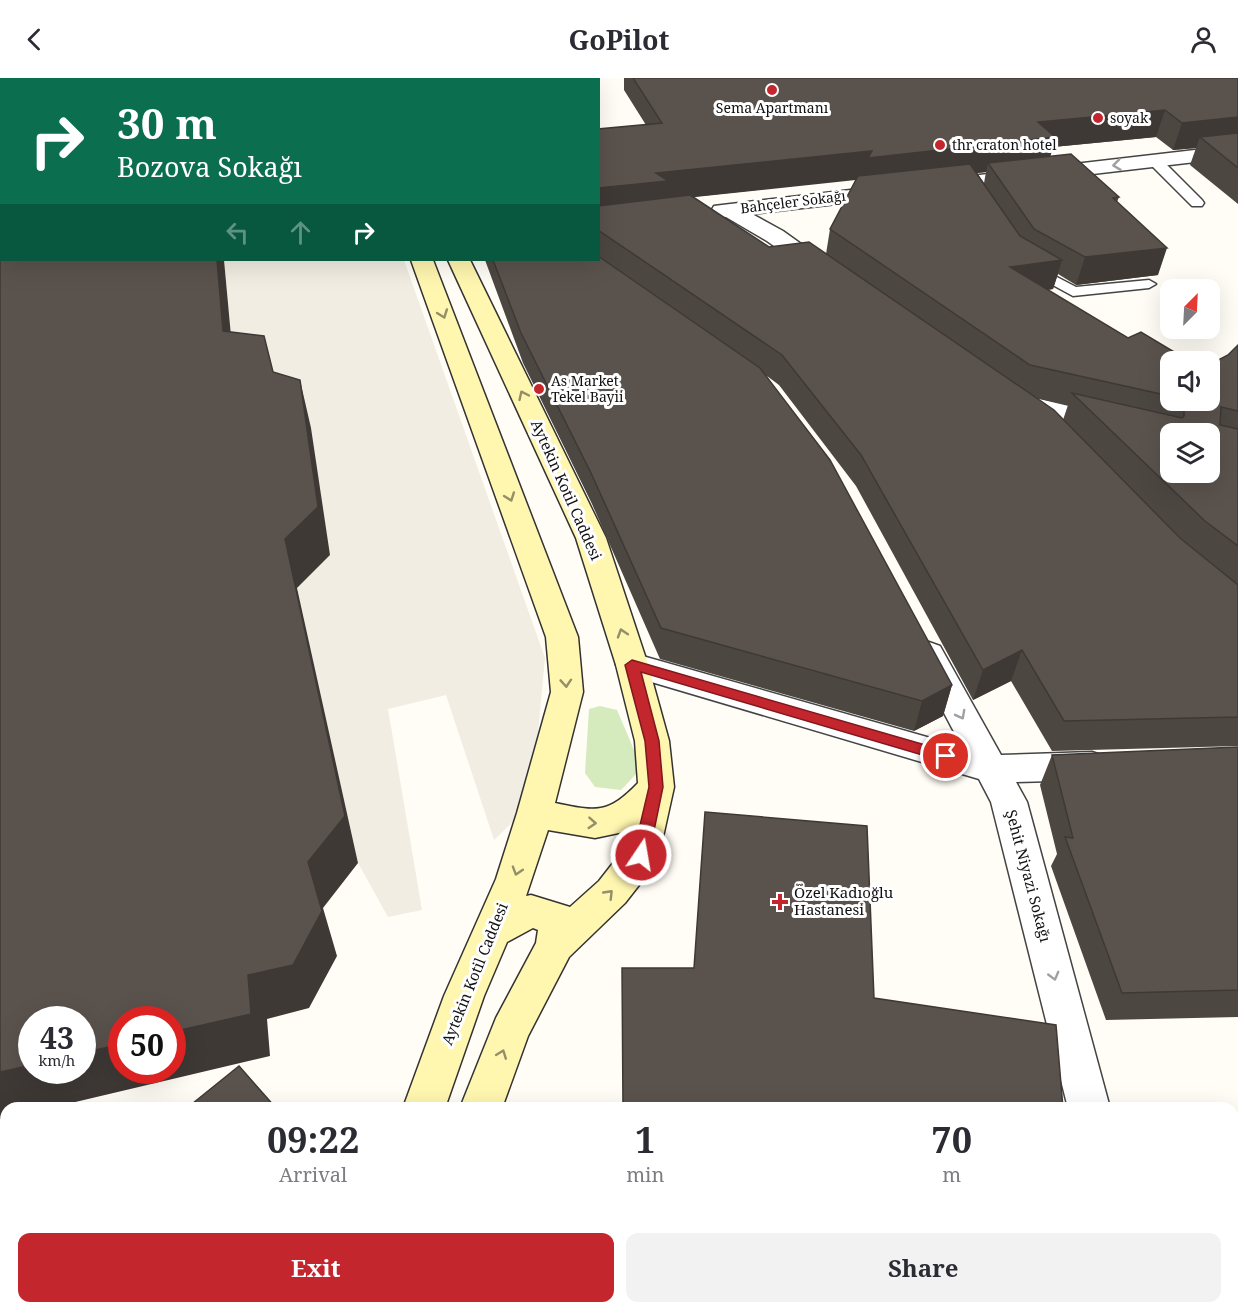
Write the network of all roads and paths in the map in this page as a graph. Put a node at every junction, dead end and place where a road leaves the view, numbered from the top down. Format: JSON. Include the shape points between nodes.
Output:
{"nodes":[{"id":1,"x":1238,"y":151,"type":"edge"},
{"id":2,"x":1155,"y":161,"type":"junction"},
{"id":3,"x":1197,"y":203,"type":"dead end"},
{"id":4,"x":778,"y":204,"type":"junction"},
{"id":5,"x":730,"y":210,"type":"junction"},
{"id":6,"x":697,"y":214,"type":"edge"},
{"id":7,"x":775,"y":236,"type":"junction"},
{"id":8,"x":422,"y":261,"type":"edge"},
{"id":9,"x":459,"y":261,"type":"edge"},
{"id":10,"x":1020,"y":261,"type":"edge"},
{"id":11,"x":842,"y":284,"type":"edge"},
{"id":12,"x":1149,"y":284,"type":"dead end"},
{"id":13,"x":1160,"y":435,"type":"edge"},
{"id":14,"x":1063,"y":441,"type":"edge"},
{"id":15,"x":918,"y":634,"type":"edge"},
{"id":16,"x":632,"y":665,"type":"junction"},
{"id":17,"x":1120,"y":765,"type":"edge"},
{"id":18,"x":991,"y":770,"type":"junction"},
{"id":19,"x":656,"y":787,"type":"junction"},
{"id":20,"x":535,"y":813,"type":"junction"},
{"id":21,"x":491,"y":931,"type":"junction"},
{"id":22,"x":555,"y":945,"type":"junction"},
{"id":23,"x":426,"y":1102,"type":"edge"},
{"id":24,"x":483,"y":1102,"type":"edge"},
{"id":25,"x":1087,"y":1102,"type":"edge"}],
"edges":[{"from":1,"to":2,"type":"street","name":"Bahçeler Sokağı"},
{"from":2,"to":3,"type":"lane"},
{"from":2,"to":4,"type":"street","name":"Bahçeler Sokağı","one_way":true,"via":[[971,187]]},
{"from":4,"to":5,"type":"street","name":"Bahçeler Sokağı"},
{"from":4,"to":7,"type":"street"},
{"from":5,"to":6,"type":"street","name":"Bahçeler Sokağı"},
{"from":5,"to":7,"type":"street"},
{"from":7,"to":11,"type":"street"},
{"from":8,"to":20,"type":"main road","name":"Aytekin Kotil Caddesi","one_way":true,"via":[[562,637],[567,692]]},
{"from":16,"to":9,"type":"main road","name":"Aytekin Kotil Caddesi","one_way":true,"via":[[591,538]]},
{"from":10,"to":12,"type":"lane","via":[[1073,292]]},
{"from":13,"to":14,"type":"street","via":[[996,392]]},
{"from":15,"to":18,"type":"street","name":"Şehit Niyazi Sokağı","one_way":true},
{"from":16,"to":18,"type":"street"},
{"from":16,"to":19,"type":"main road","name":"Aytekin Kotil Caddesi","via":[[652,741]]},
{"from":17,"to":18,"type":"street"},
{"from":18,"to":25,"type":"street","name":"Şehit Niyazi Sokağı","one_way":true,"via":[[1009,802]]},
{"from":20,"to":19,"type":"main road","one_way":true,"via":[[610,824],[628,814]]},
{"from":22,"to":19,"type":"main road","name":"Aytekin Kotil Caddesi","one_way":true,"via":[[612,892],[641,855]]},
{"from":20,"to":21,"type":"main road","name":"Aytekin Kotil Caddesi","one_way":true,"via":[[515,879]]},
{"from":21,"to":22,"type":"main road","via":[[531,911],[559,920]]},
{"from":21,"to":23,"type":"main road","name":"Aytekin Kotil Caddesi"},
{"from":24,"to":22,"type":"main road","name":"Aytekin Kotil Caddesi","one_way":true,"via":[[510,1031]]}]}
